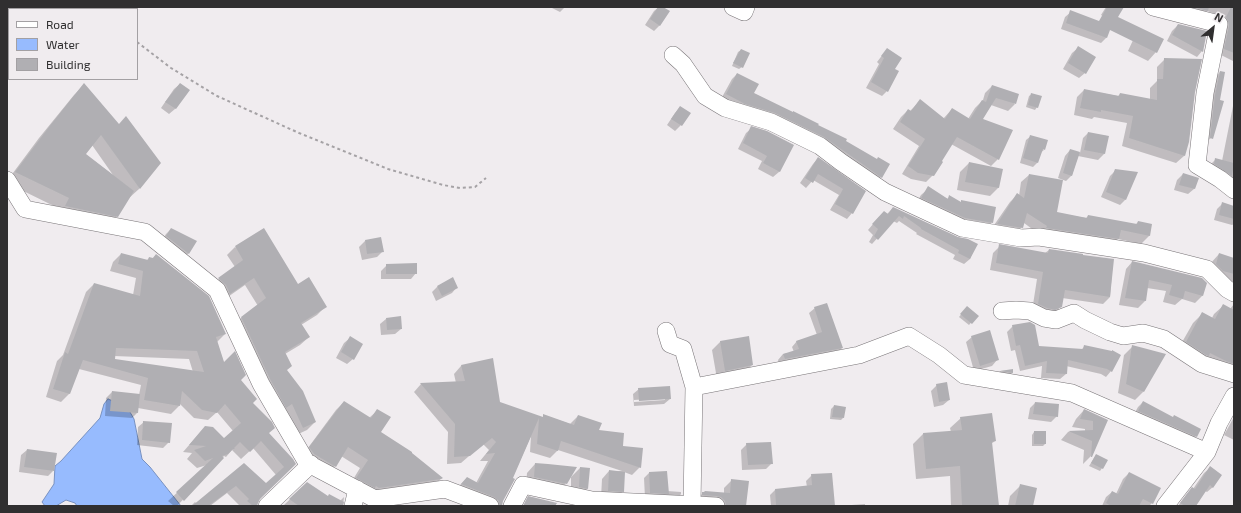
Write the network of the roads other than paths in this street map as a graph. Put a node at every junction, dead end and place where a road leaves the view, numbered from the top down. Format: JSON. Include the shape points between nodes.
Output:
{"nodes":[{"id":1,"x":733,"y":7,"type":"edge"},
{"id":2,"x":746,"y":7,"type":"edge"},
{"id":3,"x":1153,"y":7,"type":"edge"},
{"id":4,"x":673,"y":55,"type":"dead end"},
{"id":5,"x":7,"y":180,"type":"edge"},
{"id":6,"x":1234,"y":190,"type":"edge"},
{"id":7,"x":1234,"y":293,"type":"edge"},
{"id":8,"x":1002,"y":311,"type":"dead end"},
{"id":9,"x":666,"y":331,"type":"dead end"},
{"id":10,"x":1234,"y":374,"type":"edge"},
{"id":11,"x":694,"y":386,"type":"junction"},
{"id":12,"x":1234,"y":396,"type":"edge"},
{"id":13,"x":1207,"y":452,"type":"junction"},
{"id":14,"x":311,"y":464,"type":"junction"},
{"id":15,"x":357,"y":489,"type":"junction"},
{"id":16,"x":627,"y":504,"type":"edge"},
{"id":17,"x":692,"y":505,"type":"junction"},
{"id":18,"x":267,"y":506,"type":"edge"},
{"id":19,"x":353,"y":506,"type":"edge"},
{"id":20,"x":490,"y":506,"type":"edge"},
{"id":21,"x":512,"y":506,"type":"edge"},
{"id":22,"x":716,"y":506,"type":"edge"},
{"id":23,"x":1165,"y":506,"type":"edge"}],
"edges":[{"from":1,"to":2,"type":"street","via":[[744,12]]},
{"from":3,"to":6,"type":"street","via":[[1219,24],[1205,93],[1197,165]]},
{"from":4,"to":7,"type":"street","via":[[683,64],[705,96],[725,108],[771,122],[820,146],[885,192],[962,228],[1144,253],[1207,269]]},
{"from":5,"to":14,"type":"street","via":[[25,209],[145,232],[217,290],[261,384]]},
{"from":8,"to":10,"type":"street","via":[[1030,312],[1056,320],[1074,313],[1084,320],[1123,336],[1143,333],[1164,339],[1202,364]]},
{"from":9,"to":11,"type":"street","via":[[670,344],[683,349]]},
{"from":11,"to":13,"type":"street","via":[[859,355],[909,336],[964,375],[1072,392]]},
{"from":11,"to":17,"type":"street"},
{"from":12,"to":13,"type":"street"},
{"from":13,"to":23,"type":"street"},
{"from":14,"to":15,"type":"street"},
{"from":14,"to":18,"type":"street"},
{"from":15,"to":19,"type":"street"},
{"from":15,"to":20,"type":"street","via":[[375,498],[445,489]]},
{"from":16,"to":17,"type":"street"},
{"from":16,"to":21,"type":"street","via":[[592,500],[523,485]]},
{"from":17,"to":22,"type":"street"}]}
